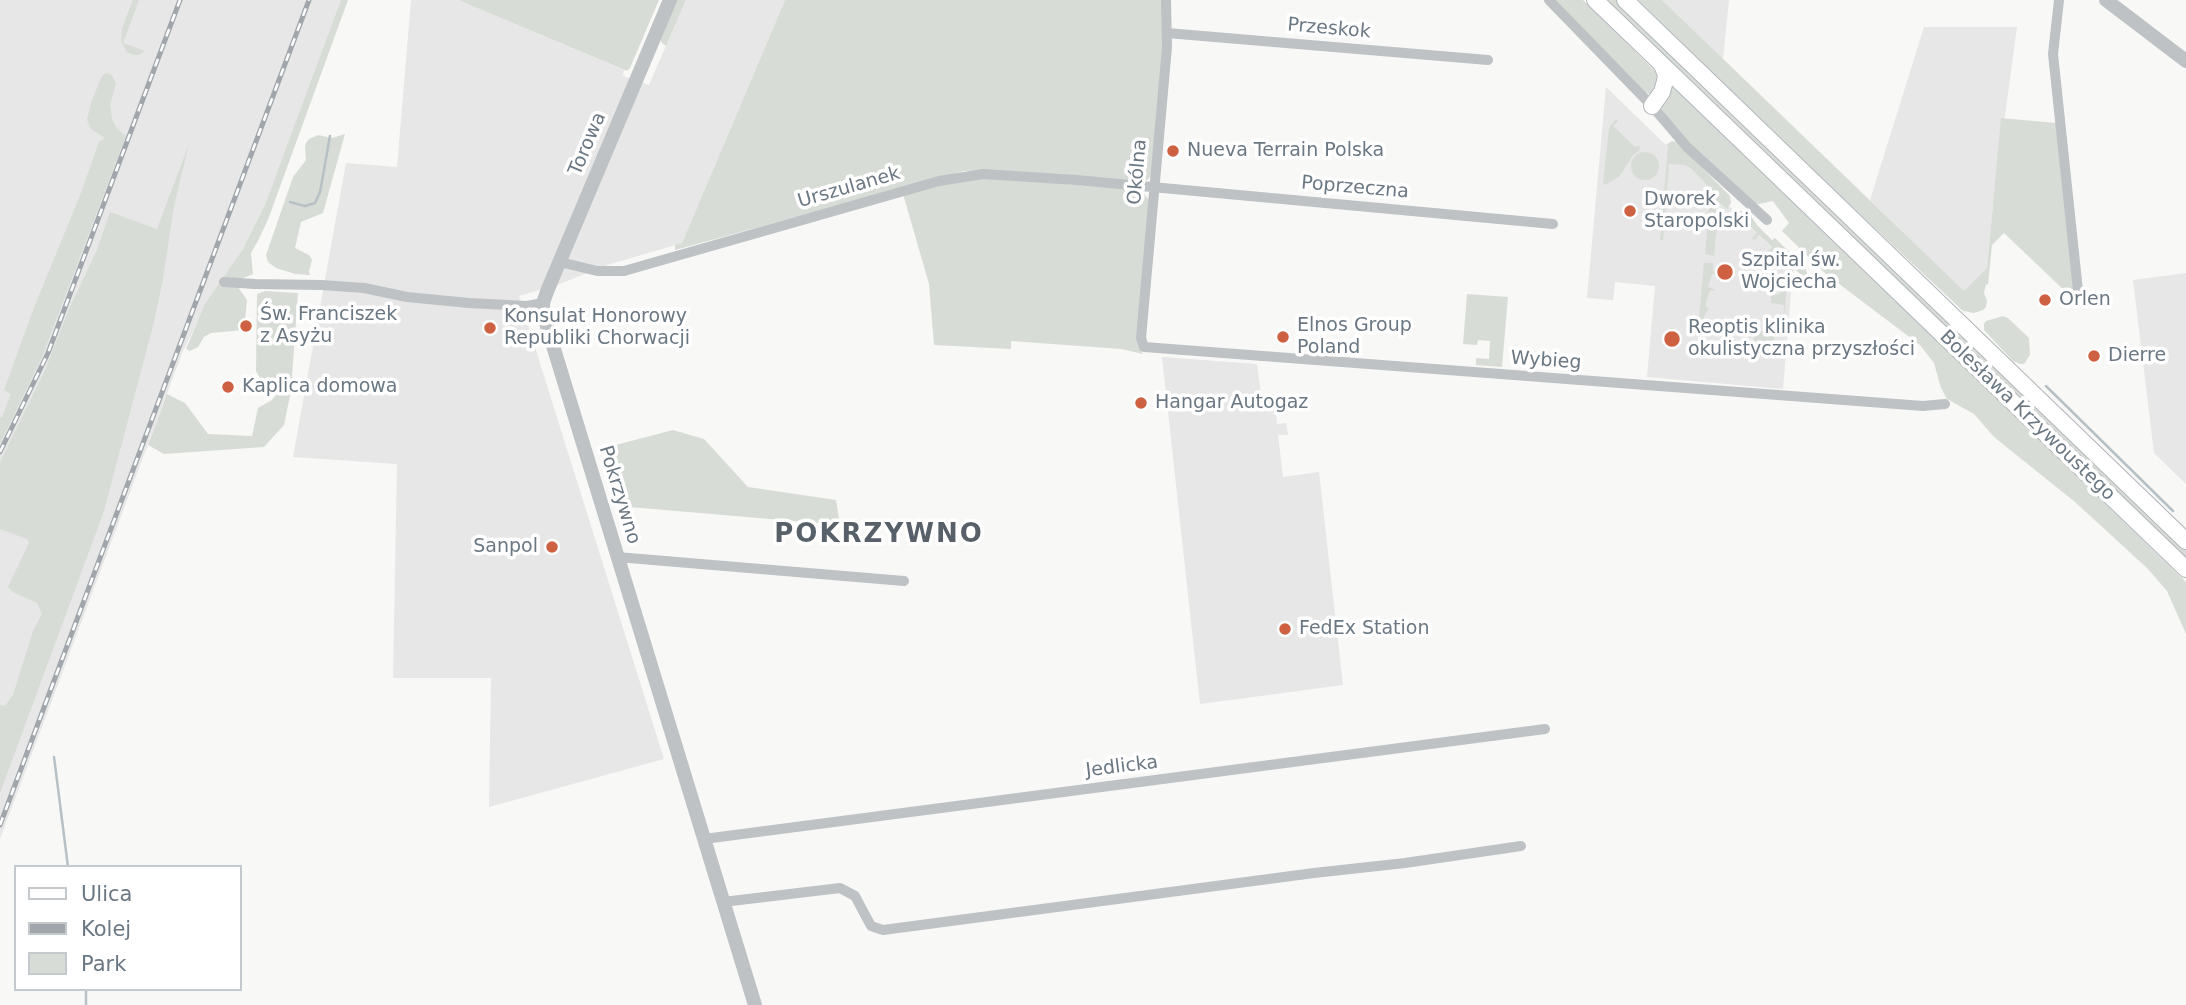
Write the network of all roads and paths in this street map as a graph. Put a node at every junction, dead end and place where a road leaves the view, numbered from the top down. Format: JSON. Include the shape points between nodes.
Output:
{"nodes":[{"id":1,"x":670,"y":0,"type":"edge"},
{"id":2,"x":1166,"y":0,"type":"edge"},
{"id":3,"x":1549,"y":0,"type":"edge"},
{"id":4,"x":1595,"y":0,"type":"edge"},
{"id":5,"x":1625,"y":0,"type":"edge"},
{"id":6,"x":2059,"y":0,"type":"edge"},
{"id":7,"x":2106,"y":0,"type":"edge"},
{"id":8,"x":1167,"y":33,"type":"junction"},
{"id":9,"x":1488,"y":60,"type":"dead end"},
{"id":10,"x":2186,"y":61,"type":"edge"},
{"id":11,"x":1662,"y":65,"type":"junction"},
{"id":12,"x":1652,"y":106,"type":"junction"},
{"id":13,"x":1154,"y":188,"type":"junction"},
{"id":14,"x":1767,"y":220,"type":"dead end"},
{"id":15,"x":1553,"y":224,"type":"dead end"},
{"id":16,"x":559,"y":262,"type":"junction"},
{"id":17,"x":224,"y":282,"type":"dead end"},
{"id":18,"x":2079,"y":300,"type":"dead end"},
{"id":19,"x":543,"y":303,"type":"junction"},
{"id":20,"x":1144,"y":347,"type":"joint"},
{"id":21,"x":1945,"y":404,"type":"dead end"},
{"id":22,"x":2186,"y":541,"type":"edge"},
{"id":23,"x":617,"y":557,"type":"junction"},
{"id":24,"x":2186,"y":569,"type":"edge"},
{"id":25,"x":904,"y":581,"type":"dead end"},
{"id":26,"x":1545,"y":729,"type":"dead end"},
{"id":27,"x":704,"y":838,"type":"junction"},
{"id":28,"x":1521,"y":846,"type":"dead end"},
{"id":29,"x":723,"y":902,"type":"junction"},
{"id":30,"x":755,"y":1005,"type":"edge"}],
"edges":[{"from":1,"to":16,"type":"street","name":"Torowa"},
{"from":2,"to":8,"type":"street","name":"Okólna"},
{"from":3,"to":12,"type":"street"},
{"from":4,"to":11,"type":"main road","name":"Bolesława Krzywoustego"},
{"from":5,"to":22,"type":"main road","name":"Bolesława Krzywoustego"},
{"from":6,"to":18,"type":"street","via":[[2053,54]]},
{"from":7,"to":10,"type":"street"},
{"from":8,"to":9,"type":"street","name":"Przeskok"},
{"from":8,"to":13,"type":"street","name":"Okólna"},
{"from":11,"to":12,"type":"main road","via":[[1665,81]]},
{"from":11,"to":24,"type":"main road","name":"Bolesława Krzywoustego"},
{"from":12,"to":14,"type":"street","via":[[1687,147]]},
{"from":13,"to":15,"type":"street","name":"Poprzeczna"},
{"from":13,"to":16,"type":"street","name":"Urszulanek","via":[[1008,174],[961,176],[624,271],[597,271]]},
{"from":13,"to":20,"type":"street","name":"Okólna","via":[[1140,338]]},
{"from":16,"to":19,"type":"street","name":"Torowa"},
{"from":17,"to":19,"type":"street","via":[[332,285],[469,303]]},
{"from":19,"to":23,"type":"street","name":"Pokrzywno"},
{"from":20,"to":21,"type":"street","name":"Wybieg","via":[[1923,406]]},
{"from":23,"to":25,"type":"street"},
{"from":23,"to":27,"type":"street","name":"Pokrzywno"},
{"from":26,"to":27,"type":"street","name":"Jedlicka"},
{"from":27,"to":29,"type":"street","name":"Pokrzywno"},
{"from":28,"to":29,"type":"street","via":[[884,930],[871,926],[855,896],[840,888]]},
{"from":29,"to":30,"type":"street","name":"Pokrzywno"}]}
